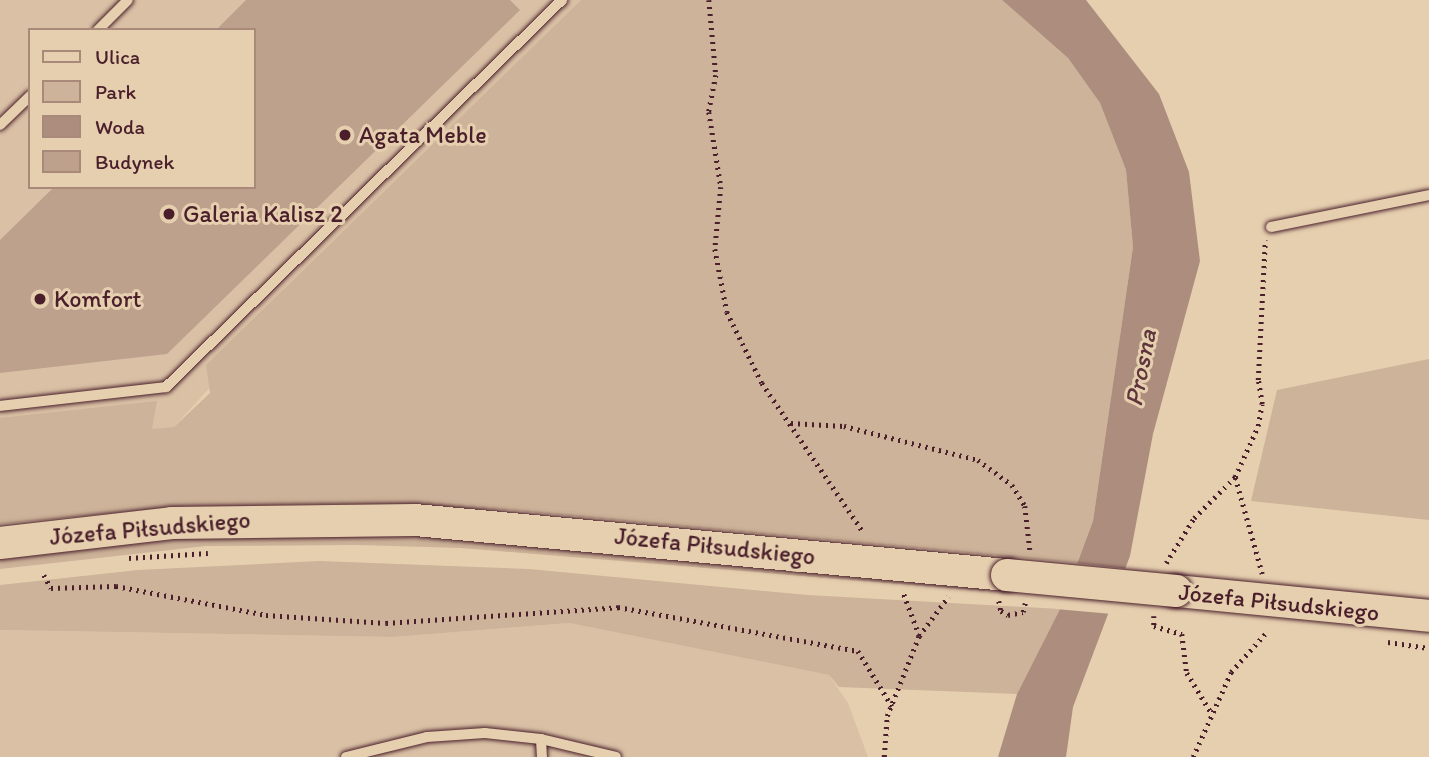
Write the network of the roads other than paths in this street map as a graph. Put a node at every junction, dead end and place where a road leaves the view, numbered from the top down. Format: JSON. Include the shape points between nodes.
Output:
{"nodes":[{"id":1,"x":128,"y":0,"type":"edge"},
{"id":2,"x":562,"y":0,"type":"edge"},
{"id":3,"x":100,"y":28,"type":"edge"},
{"id":4,"x":28,"y":98,"type":"edge"},
{"id":5,"x":0,"y":125,"type":"edge"},
{"id":6,"x":1429,"y":195,"type":"edge"},
{"id":7,"x":1271,"y":227,"type":"road end"},
{"id":8,"x":0,"y":406,"type":"edge"},
{"id":9,"x":0,"y":542,"type":"edge"},
{"id":10,"x":1429,"y":617,"type":"edge"},
{"id":11,"x":541,"y":739,"type":"junction"},
{"id":12,"x":346,"y":757,"type":"edge"},
{"id":13,"x":542,"y":757,"type":"edge"},
{"id":14,"x":616,"y":757,"type":"edge"}],
"edges":[{"from":1,"to":3,"type":"lane"},
{"from":2,"to":8,"type":"lane","via":[[166,387]]},
{"from":4,"to":5,"type":"lane"},
{"from":6,"to":7,"type":"lane"},
{"from":9,"to":10,"type":"main road","name":"Józefa Piłsudskiego","bridge":true,"via":[[172,523],[364,518],[490,524],[1012,588],[1177,592]]},
{"from":11,"to":12,"type":"lane","via":[[456,734],[396,742]]},
{"from":11,"to":13,"type":"lane"},
{"from":11,"to":14,"type":"lane"}]}
